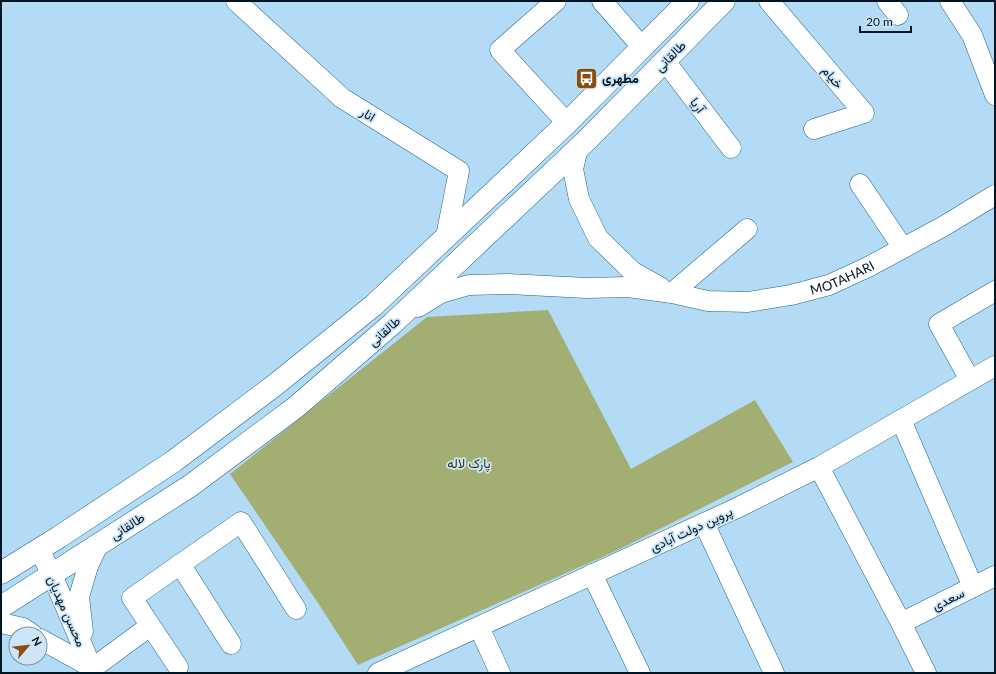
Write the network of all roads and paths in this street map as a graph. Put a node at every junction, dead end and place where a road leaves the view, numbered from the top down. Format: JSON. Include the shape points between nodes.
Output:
{"nodes":[{"id":1,"x":236,"y":1,"type":"edge"},
{"id":2,"x":556,"y":1,"type":"edge"},
{"id":3,"x":602,"y":1,"type":"edge"},
{"id":4,"x":688,"y":1,"type":"edge"},
{"id":5,"x":724,"y":1,"type":"edge"},
{"id":6,"x":769,"y":1,"type":"edge"},
{"id":7,"x":950,"y":1,"type":"edge"},
{"id":8,"x":642,"y":47,"type":"junction"},
{"id":9,"x":665,"y":61,"type":"junction"},
{"id":10,"x":995,"y":95,"type":"edge"},
{"id":11,"x":567,"y":123,"type":"junction"},
{"id":12,"x":814,"y":129,"type":"dead end"},
{"id":13,"x":578,"y":148,"type":"junction"},
{"id":14,"x":731,"y":148,"type":"dead end"},
{"id":15,"x":860,"y":184,"type":"dead end"},
{"id":16,"x":995,"y":195,"type":"edge"},
{"id":17,"x":747,"y":229,"type":"dead end"},
{"id":18,"x":446,"y":237,"type":"junction"},
{"id":19,"x":903,"y":248,"type":"junction"},
{"id":20,"x":995,"y":291,"type":"edge"},
{"id":21,"x":672,"y":293,"type":"junction"},
{"id":22,"x":399,"y":318,"type":"junction"},
{"id":23,"x":995,"y":366,"type":"edge"},
{"id":24,"x":970,"y":380,"type":"junction"},
{"id":25,"x":901,"y":420,"type":"junction"},
{"id":26,"x":819,"y":467,"type":"junction"},
{"id":27,"x":704,"y":523,"type":"junction"},
{"id":28,"x":98,"y":545,"type":"junction"},
{"id":29,"x":39,"y":549,"type":"junction"},
{"id":30,"x":180,"y":564,"type":"junction"},
{"id":31,"x":1,"y":573,"type":"edge"},
{"id":32,"x":592,"y":574,"type":"junction"},
{"id":33,"x":52,"y":575,"type":"junction"},
{"id":34,"x":988,"y":584,"type":"edge"},
{"id":35,"x":1,"y":607,"type":"edge"},
{"id":36,"x":296,"y":609,"type":"dead end"},
{"id":37,"x":1,"y":623,"type":"edge"},
{"id":38,"x":901,"y":623,"type":"junction"},
{"id":39,"x":14,"y":626,"type":"edge"},
{"id":40,"x":150,"y":626,"type":"junction"},
{"id":41,"x":479,"y":626,"type":"junction"},
{"id":42,"x":48,"y":644,"type":"edge"},
{"id":43,"x":231,"y":644,"type":"dead end"},
{"id":44,"x":178,"y":668,"type":"dead end"},
{"id":45,"x":94,"y":671,"type":"edge"},
{"id":46,"x":378,"y":673,"type":"edge"},
{"id":47,"x":500,"y":673,"type":"edge"},
{"id":48,"x":640,"y":673,"type":"edge"},
{"id":49,"x":774,"y":673,"type":"edge"},
{"id":50,"x":926,"y":673,"type":"edge"}],
"edges":[{"from":1,"to":18,"type":"street","name":"انار","via":[[342,98],[459,171]]},
{"from":2,"to":11,"type":"street","via":[[500,50]]},
{"from":3,"to":8,"type":"street"},
{"from":4,"to":8,"type":"main road","name":"طالقانی"},
{"from":5,"to":9,"type":"main road","name":"طالقانی"},
{"from":6,"to":12,"type":"street","name":"خیام","via":[[864,113]]},
{"from":7,"to":10,"type":"street","via":[[972,35]]},
{"from":8,"to":11,"type":"main road","name":"طالقانی"},
{"from":9,"to":13,"type":"main road","name":"طالقانی"},
{"from":9,"to":14,"type":"street","name":"آریا"},
{"from":11,"to":18,"type":"main road","name":"طالقانی"},
{"from":13,"to":21,"type":"street","via":[[573,169],[579,199],[598,238],[633,272]]},
{"from":13,"to":22,"type":"main road","name":"طالقانی"},
{"from":15,"to":19,"type":"street"},
{"from":16,"to":19,"type":"street","name":"MOTAHARI"},
{"from":17,"to":21,"type":"street"},
{"from":18,"to":29,"type":"main road","name":"طالقانی","via":[[374,305],[275,385],[174,461]]},
{"from":19,"to":21,"type":"street","name":"MOTAHARI","via":[[829,285],[792,295],[748,302],[708,301]]},
{"from":20,"to":24,"type":"street","via":[[939,324]]},
{"from":21,"to":22,"type":"street","via":[[628,287],[469,285],[441,292]]},
{"from":22,"to":28,"type":"main road","name":"طالقانی","via":[[290,411],[190,486]]},
{"from":23,"to":24,"type":"street","name":"پروین دولت آبادی"},
{"from":24,"to":25,"type":"street","name":"پروین دولت آبادی"},
{"from":25,"to":26,"type":"street","name":"پروین دولت آبادی"},
{"from":25,"to":34,"type":"street"},
{"from":26,"to":27,"type":"street","name":"پروین دولت آبادی"},
{"from":26,"to":38,"type":"street"},
{"from":27,"to":32,"type":"street","name":"پروین دولت آبادی"},
{"from":27,"to":49,"type":"street"},
{"from":28,"to":33,"type":"main road","name":"طالقانی"},
{"from":28,"to":45,"type":"street","via":[[88,566],[79,597],[83,629]]},
{"from":29,"to":31,"type":"main road","name":"طالقانی"},
{"from":29,"to":33,"type":"street","name":"محسن مهدیان"},
{"from":30,"to":36,"type":"street","via":[[241,522]]},
{"from":30,"to":40,"type":"street","via":[[132,598]]},
{"from":30,"to":43,"type":"street"},
{"from":32,"to":41,"type":"street","name":"پروین دولت آبادی"},
{"from":32,"to":48,"type":"street"},
{"from":33,"to":35,"type":"main road","name":"طالقانی"},
{"from":33,"to":45,"type":"street","name":"محسن مهدیان"},
{"from":34,"to":38,"type":"street","name":"سعدی"},
{"from":37,"to":39,"type":"street"},
{"from":38,"to":50,"type":"street"},
{"from":40,"to":44,"type":"street"},
{"from":40,"to":45,"type":"street"},
{"from":41,"to":46,"type":"street","name":"پروین دولت آبادی"},
{"from":41,"to":47,"type":"street"},
{"from":42,"to":45,"type":"street"}]}
